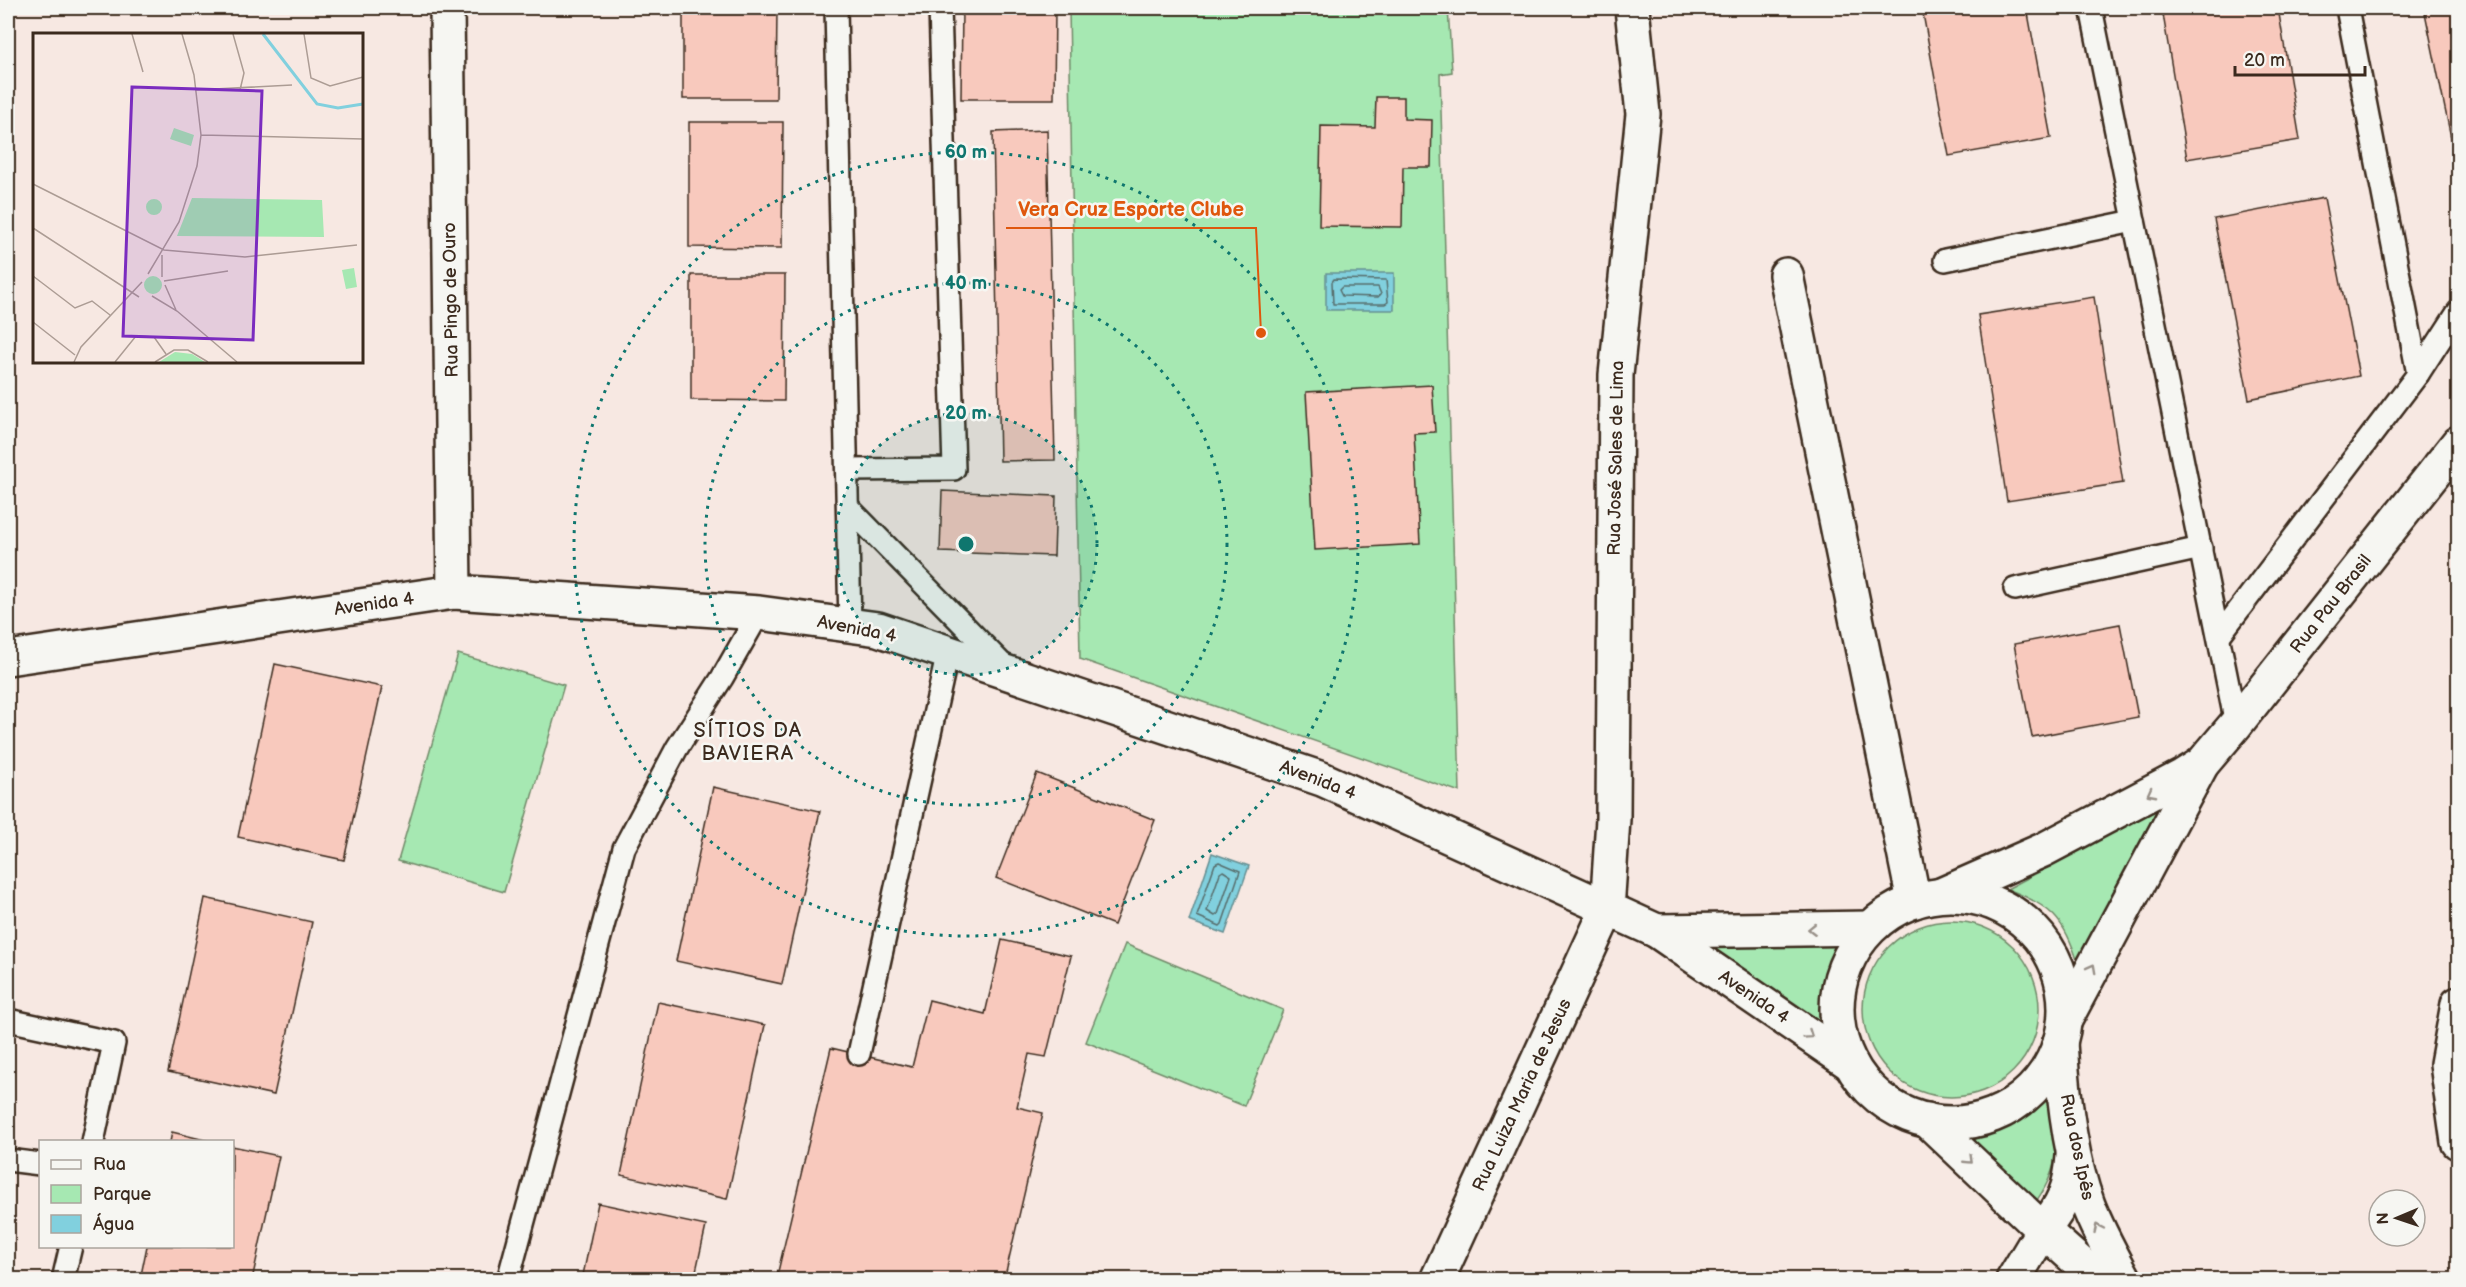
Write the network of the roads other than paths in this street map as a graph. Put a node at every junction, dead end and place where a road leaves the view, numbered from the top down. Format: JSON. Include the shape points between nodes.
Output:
{"nodes":[{"id":1,"x":447,"y":8,"type":"edge"},
{"id":2,"x":836,"y":8,"type":"edge"},
{"id":3,"x":940,"y":8,"type":"edge"},
{"id":4,"x":1632,"y":8,"type":"edge"},
{"id":5,"x":2091,"y":8,"type":"edge"},
{"id":6,"x":2347,"y":8,"type":"edge"},
{"id":7,"x":2134,"y":221,"type":"junction"},
{"id":8,"x":1946,"y":260,"type":"dead end"},
{"id":9,"x":1785,"y":275,"type":"dead end"},
{"id":10,"x":2458,"y":312,"type":"edge"},
{"id":11,"x":2418,"y":374,"type":"junction"},
{"id":12,"x":2458,"y":444,"type":"edge"},
{"id":13,"x":847,"y":470,"type":"junction"},
{"id":14,"x":849,"y":508,"type":"junction"},
{"id":15,"x":2200,"y":548,"type":"junction"},
{"id":16,"x":2015,"y":589,"type":"dead end"},
{"id":17,"x":454,"y":592,"type":"junction"},
{"id":18,"x":759,"y":613,"type":"junction"},
{"id":19,"x":850,"y":625,"type":"junction"},
{"id":20,"x":2219,"y":636,"type":"junction"},
{"id":21,"x":8,"y":652,"type":"edge"},
{"id":22,"x":948,"y":652,"type":"junction"},
{"id":23,"x":8,"y":658,"type":"edge"},
{"id":24,"x":1009,"y":672,"type":"junction"},
{"id":25,"x":2236,"y":724,"type":"junction"},
{"id":26,"x":2202,"y":764,"type":"junction"},
{"id":27,"x":1928,"y":898,"type":"junction"},
{"id":28,"x":1607,"y":910,"type":"junction"},
{"id":29,"x":1870,"y":928,"type":"junction"},
{"id":30,"x":1657,"y":931,"type":"junction"},
{"id":31,"x":2458,"y":1004,"type":"edge"},
{"id":32,"x":8,"y":1020,"type":"edge"},
{"id":33,"x":2062,"y":1031,"type":"junction"},
{"id":34,"x":859,"y":1054,"type":"dead end"},
{"id":35,"x":1851,"y":1064,"type":"junction"},
{"id":36,"x":1927,"y":1120,"type":"junction"},
{"id":37,"x":93,"y":1140,"type":"edge"},
{"id":38,"x":2458,"y":1142,"type":"edge"},
{"id":39,"x":2073,"y":1147,"type":"junction"},
{"id":40,"x":8,"y":1160,"type":"edge"},
{"id":41,"x":39,"y":1164,"type":"edge"},
{"id":42,"x":2043,"y":1230,"type":"junction"},
{"id":43,"x":70,"y":1248,"type":"edge"},
{"id":44,"x":63,"y":1280,"type":"edge"},
{"id":45,"x":508,"y":1280,"type":"edge"},
{"id":46,"x":1437,"y":1280,"type":"edge"},
{"id":47,"x":2013,"y":1280,"type":"edge"},
{"id":48,"x":2099,"y":1280,"type":"edge"},
{"id":49,"x":2125,"y":1280,"type":"edge"}],
"edges":[{"from":1,"to":17,"type":"street","name":"Rua Pingo de Ouro"},
{"from":2,"to":13,"type":"lane"},
{"from":3,"to":13,"type":"lane","via":[[954,469]]},
{"from":4,"to":28,"type":"street","name":"Rua José Sales de Lima","via":[[1643,114],[1616,375],[1613,819]]},
{"from":5,"to":7,"type":"lane"},
{"from":6,"to":11,"type":"lane"},
{"from":7,"to":8,"type":"lane"},
{"from":7,"to":15,"type":"lane"},
{"from":9,"to":27,"type":"street"},
{"from":10,"to":11,"type":"lane"},
{"from":11,"to":20,"type":"lane"},
{"from":12,"to":25,"type":"street","name":"Rua Pau Brasil"},
{"from":13,"to":14,"type":"lane"},
{"from":14,"to":19,"type":"lane"},
{"from":14,"to":24,"type":"lane"},
{"from":15,"to":16,"type":"lane"},
{"from":15,"to":20,"type":"lane"},
{"from":17,"to":18,"type":"street","name":"Avenida 4"},
{"from":17,"to":23,"type":"street","name":"Avenida 4"},
{"from":18,"to":19,"type":"street","name":"Avenida 4"},
{"from":18,"to":45,"type":"lane","via":[[677,748],[624,849]]},
{"from":19,"to":22,"type":"street","name":"Avenida 4","via":[[878,629]]},
{"from":20,"to":25,"type":"lane"},
{"from":21,"to":23,"type":"street"},
{"from":22,"to":24,"type":"street","name":"Avenida 4"},
{"from":22,"to":34,"type":"lane"},
{"from":24,"to":28,"type":"street","name":"Avenida 4","via":[[1322,779]]},
{"from":25,"to":26,"type":"street","name":"Rua Pau Brasil"},
{"from":26,"to":27,"type":"street","name":"Rua Pau Brasil","one_way":true,"via":[[2043,850]]},
{"from":33,"to":26,"type":"street","name":"Rua Pau Brasil","one_way":true},
{"from":27,"to":29,"type":"street","name":"Rua Pau Brasil","via":[[1882,917]]},
{"from":27,"to":33,"type":"street","name":"Rua dos Ipês","via":[[1973,896],[2004,908],[2031,927],[2051,953],[2062,984]]},
{"from":28,"to":30,"type":"street","name":"Avenida 4"},
{"from":28,"to":46,"type":"street","name":"Rua Luiza Maria de Jesus"},
{"from":29,"to":30,"type":"street","name":"Avenida 4","one_way":true},
{"from":29,"to":35,"type":"street","name":"Rua Pau Brasil","via":[[1848,959],[1839,984],[1840,1039]]},
{"from":30,"to":35,"type":"street","name":"Avenida 4","one_way":true},
{"from":31,"to":38,"type":"street","via":[[2447,1064]]},
{"from":32,"to":37,"type":"lane","via":[[114,1043]]},
{"from":33,"to":36,"type":"street","name":"Rua Pau Brasil","via":[[2044,1075],[2018,1102],[1986,1118],[1950,1124]]},
{"from":33,"to":39,"type":"street","name":"Rua dos Ipês","via":[[2062,1072]]},
{"from":35,"to":36,"type":"street","via":[[1867,1088],[1888,1105],[1913,1118]]},
{"from":36,"to":42,"type":"street","one_way":true},
{"from":39,"to":42,"type":"street","via":[[2072,1179],[2060,1209]]},
{"from":49,"to":39,"type":"street","name":"Rua dos Ipês","one_way":true,"via":[[2088,1203]]},
{"from":40,"to":41,"type":"lane"},
{"from":42,"to":47,"type":"street"},
{"from":42,"to":48,"type":"street"},
{"from":43,"to":44,"type":"lane"}]}
